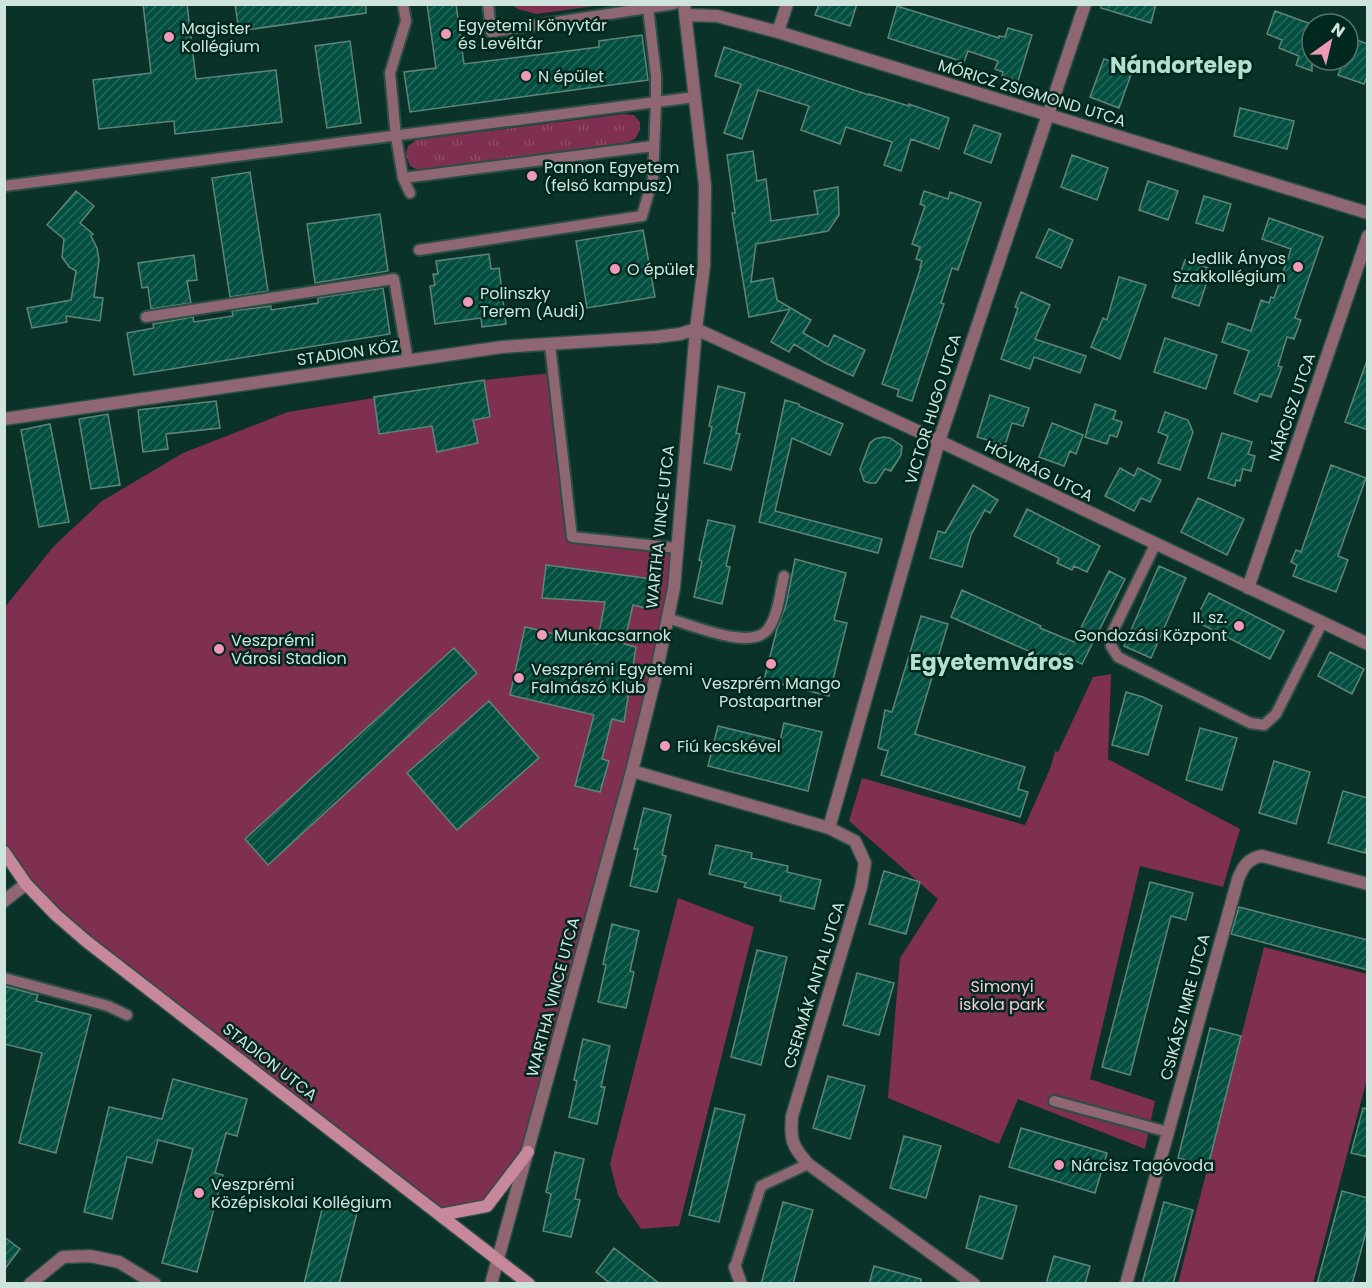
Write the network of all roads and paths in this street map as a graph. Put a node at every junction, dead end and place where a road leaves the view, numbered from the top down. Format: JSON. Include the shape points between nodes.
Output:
{"nodes":[{"id":1,"x":403,"y":4,"type":"edge"},
{"id":2,"x":488,"y":4,"type":"edge"},
{"id":3,"x":674,"y":4,"type":"edge"},
{"id":4,"x":786,"y":4,"type":"edge"},
{"id":5,"x":1085,"y":4,"type":"edge"},
{"id":6,"x":648,"y":8,"type":"junction"},
{"id":7,"x":685,"y":10,"type":"edge"},
{"id":8,"x":778,"y":32,"type":"junction"},
{"id":9,"x":695,"y":98,"type":"junction"},
{"id":10,"x":656,"y":102,"type":"junction"},
{"id":11,"x":1047,"y":115,"type":"junction"},
{"id":12,"x":396,"y":137,"type":"junction"},
{"id":13,"x":653,"y":146,"type":"junction"},
{"id":14,"x":403,"y":178,"type":"junction"},
{"id":15,"x":4,"y":186,"type":"edge"},
{"id":16,"x":410,"y":193,"type":"dead end"},
{"id":17,"x":1368,"y":213,"type":"edge"},
{"id":18,"x":1368,"y":236,"type":"edge"},
{"id":19,"x":419,"y":250,"type":"dead end"},
{"id":20,"x":146,"y":317,"type":"dead end"},
{"id":21,"x":696,"y":329,"type":"junction"},
{"id":22,"x":550,"y":345,"type":"junction"},
{"id":23,"x":408,"y":361,"type":"junction"},
{"id":24,"x":4,"y":419,"type":"edge"},
{"id":25,"x":939,"y":441,"type":"junction"},
{"id":26,"x":1155,"y":545,"type":"junction"},
{"id":27,"x":677,"y":548,"type":"junction"},
{"id":28,"x":784,"y":576,"type":"dead end"},
{"id":29,"x":1248,"y":588,"type":"junction"},
{"id":30,"x":667,"y":618,"type":"junction"},
{"id":31,"x":1322,"y":623,"type":"junction"},
{"id":32,"x":1368,"y":644,"type":"edge"},
{"id":33,"x":632,"y":771,"type":"junction"},
{"id":34,"x":829,"y":828,"type":"junction"},
{"id":35,"x":4,"y":852,"type":"edge"},
{"id":36,"x":26,"y":884,"type":"junction"},
{"id":37,"x":1368,"y":884,"type":"edge"},
{"id":38,"x":4,"y":901,"type":"edge"},
{"id":39,"x":4,"y":978,"type":"edge"},
{"id":40,"x":127,"y":1015,"type":"dead end"},
{"id":41,"x":1054,"y":1101,"type":"dead end"},
{"id":42,"x":1168,"y":1132,"type":"junction"},
{"id":43,"x":528,"y":1152,"type":"junction"},
{"id":44,"x":808,"y":1164,"type":"junction"},
{"id":45,"x":440,"y":1215,"type":"junction"},
{"id":46,"x":497,"y":1259,"type":"junction"},
{"id":47,"x":735,"y":1267,"type":"joint"},
{"id":48,"x":30,"y":1284,"type":"edge"},
{"id":49,"x":154,"y":1284,"type":"edge"},
{"id":50,"x":491,"y":1284,"type":"edge"},
{"id":51,"x":529,"y":1284,"type":"edge"},
{"id":52,"x":741,"y":1284,"type":"edge"},
{"id":53,"x":974,"y":1284,"type":"edge"},
{"id":54,"x":1126,"y":1284,"type":"edge"}],
"edges":[{"from":1,"to":12,"type":"lane","via":[[406,21],[390,73]]},
{"from":2,"to":6,"type":"lane","via":[[491,32]]},
{"from":3,"to":6,"type":"lane"},
{"from":4,"to":8,"type":"street"},
{"from":5,"to":11,"type":"street","name":"VICTOR HUGO UTCA"},
{"from":6,"to":10,"type":"lane"},
{"from":7,"to":8,"type":"street","name":"MÓRICZ ZSIGMOND UTCA"},
{"from":7,"to":9,"type":"street","name":"WARTHA VINCE UTCA"},
{"from":8,"to":11,"type":"street","name":"MÓRICZ ZSIGMOND UTCA"},
{"from":9,"to":10,"type":"lane"},
{"from":9,"to":21,"type":"street","name":"WARTHA VINCE UTCA","via":[[705,186],[704,266]]},
{"from":10,"to":12,"type":"lane"},
{"from":10,"to":13,"type":"lane"},
{"from":11,"to":17,"type":"street","name":"MÓRICZ ZSIGMOND UTCA"},
{"from":11,"to":25,"type":"street","name":"VICTOR HUGO UTCA"},
{"from":12,"to":14,"type":"lane"},
{"from":12,"to":15,"type":"lane"},
{"from":13,"to":14,"type":"lane"},
{"from":13,"to":19,"type":"lane","via":[[653,178],[642,216]]},
{"from":14,"to":16,"type":"lane"},
{"from":18,"to":29,"type":"street","name":"NÁRCISZ UTCA"},
{"from":20,"to":23,"type":"lane","via":[[394,279]]},
{"from":21,"to":22,"type":"street","name":"STADION KÖZ","via":[[680,334]]},
{"from":21,"to":25,"type":"street","name":"HÓVIRÁG UTCA"},
{"from":21,"to":27,"type":"street","name":"WARTHA VINCE UTCA"},
{"from":22,"to":23,"type":"street","name":"STADION KÖZ","via":[[502,347]]},
{"from":22,"to":27,"type":"lane","via":[[572,537]]},
{"from":23,"to":24,"type":"street","name":"STADION KÖZ"},
{"from":25,"to":26,"type":"street","name":"HÓVIRÁG UTCA"},
{"from":25,"to":34,"type":"street","name":"VICTOR HUGO UTCA"},
{"from":26,"to":29,"type":"street","name":"HÓVIRÁG UTCA"},
{"from":26,"to":31,"type":"lane","via":[[1113,631],[1111,646],[1118,657],[1250,723],[1264,725],[1276,714]]},
{"from":27,"to":30,"type":"street","name":"WARTHA VINCE UTCA"},
{"from":28,"to":30,"type":"lane","via":[[774,617],[768,630],[758,637],[740,639]]},
{"from":29,"to":31,"type":"street","name":"HÓVIRÁG UTCA"},
{"from":30,"to":33,"type":"street","name":"WARTHA VINCE UTCA"},
{"from":31,"to":32,"type":"street","name":"HÓVIRÁG UTCA"},
{"from":33,"to":34,"type":"street","name":"CSERMÁK ANTAL UTCA"},
{"from":33,"to":43,"type":"street","name":"WARTHA VINCE UTCA"},
{"from":34,"to":44,"type":"street","name":"CSERMÁK ANTAL UTCA","via":[[855,841],[865,863],[792,1116],[791,1137]]},
{"from":35,"to":36,"type":"street","name":"STADION UTCA"},
{"from":36,"to":38,"type":"street"},
{"from":36,"to":45,"type":"street","name":"STADION UTCA","via":[[86,941]]},
{"from":37,"to":42,"type":"street","name":"CSIKÁSZ IMRE UTCA","via":[[1262,856],[1245,864]]},
{"from":39,"to":40,"type":"lane","via":[[108,1006]]},
{"from":41,"to":42,"type":"lane"},
{"from":42,"to":54,"type":"street","name":"CSIKÁSZ IMRE UTCA"},
{"from":43,"to":45,"type":"street","via":[[487,1206]]},
{"from":43,"to":46,"type":"street","name":"WARTHA VINCE UTCA"},
{"from":44,"to":47,"type":"lane","via":[[761,1186]]},
{"from":44,"to":53,"type":"street","name":"CSERMÁK ANTAL UTCA"},
{"from":45,"to":46,"type":"street","name":"STADION UTCA"},
{"from":46,"to":50,"type":"street","name":"WARTHA VINCE UTCA"},
{"from":46,"to":51,"type":"street","name":"STADION UTCA"},
{"from":47,"to":52,"type":"street"},
{"from":48,"to":49,"type":"street","via":[[63,1257],[90,1256],[119,1262]]}]}
